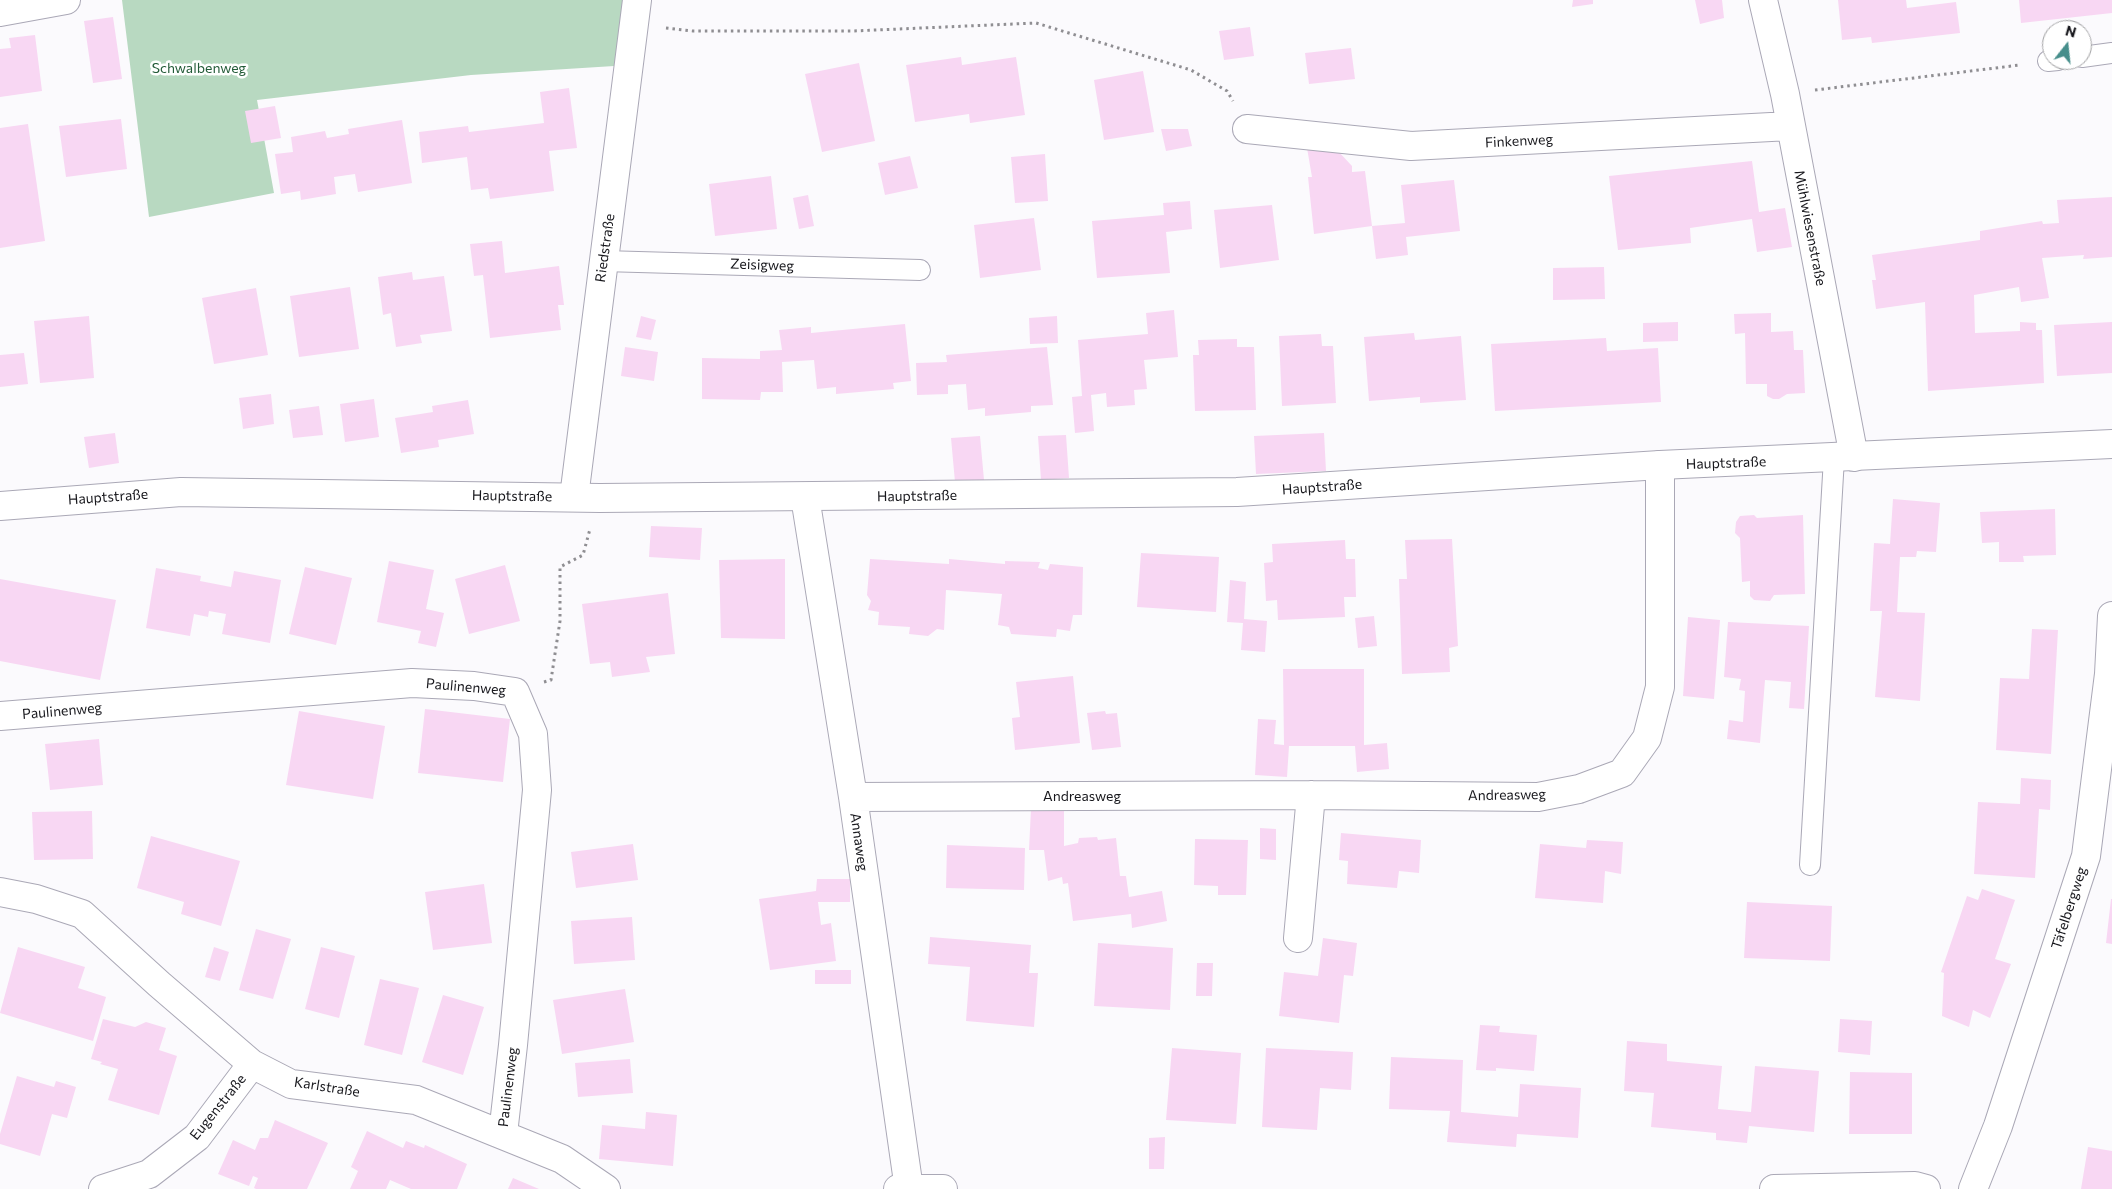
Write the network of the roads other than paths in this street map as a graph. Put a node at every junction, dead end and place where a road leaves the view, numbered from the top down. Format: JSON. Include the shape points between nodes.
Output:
{"nodes":[{"id":1,"x":66,"y":0,"type":"edge"},
{"id":2,"x":1763,"y":0,"type":"edge"},
{"id":3,"x":0,"y":12,"type":"edge"},
{"id":4,"x":636,"y":12,"type":"edge"},
{"id":5,"x":2112,"y":53,"type":"edge"},
{"id":6,"x":2092,"y":56,"type":"edge"},
{"id":7,"x":1790,"y":126,"type":"junction"},
{"id":8,"x":1248,"y":129,"type":"road end"},
{"id":9,"x":603,"y":261,"type":"junction"},
{"id":10,"x":920,"y":270,"type":"dead end"},
{"id":11,"x":2112,"y":444,"type":"edge"},
{"id":12,"x":1844,"y":458,"type":"junction"},
{"id":13,"x":1660,"y":465,"type":"junction"},
{"id":14,"x":587,"y":497,"type":"junction"},
{"id":15,"x":805,"y":497,"type":"junction"},
{"id":16,"x":0,"y":506,"type":"edge"},
{"id":17,"x":2112,"y":616,"type":"edge"},
{"id":18,"x":2111,"y":674,"type":"edge"},
{"id":19,"x":0,"y":716,"type":"edge"},
{"id":20,"x":1311,"y":795,"type":"junction"},
{"id":21,"x":853,"y":797,"type":"junction"},
{"id":22,"x":1810,"y":865,"type":"dead end"},
{"id":23,"x":0,"y":892,"type":"edge"},
{"id":24,"x":1298,"y":938,"type":"dead end"},
{"id":25,"x":252,"y":1064,"type":"junction"},
{"id":26,"x":503,"y":1134,"type":"junction"},
{"id":27,"x":909,"y":1188,"type":"edge"},
{"id":28,"x":103,"y":1189,"type":"edge"},
{"id":29,"x":606,"y":1189,"type":"edge"},
{"id":30,"x":898,"y":1189,"type":"edge"},
{"id":31,"x":943,"y":1189,"type":"edge"},
{"id":32,"x":1774,"y":1189,"type":"edge"},
{"id":33,"x":1926,"y":1189,"type":"edge"},
{"id":34,"x":1972,"y":1189,"type":"edge"}],
"edges":[{"from":1,"to":3,"type":"street"},
{"from":2,"to":7,"type":"street","name":"Mühlwiesenstraße"},
{"from":4,"to":9,"type":"street","name":"Riedstraße"},
{"from":5,"to":6,"type":"lane"},
{"from":7,"to":8,"type":"street","name":"Finkenweg","via":[[1411,146]]},
{"from":7,"to":12,"type":"street","name":"Mühlwiesenstraße"},
{"from":9,"to":10,"type":"lane","name":"Zeisigweg"},
{"from":9,"to":14,"type":"street","name":"Riedstraße"},
{"from":11,"to":12,"type":"street","name":"Hauptstraße"},
{"from":12,"to":13,"type":"street","name":"Hauptstraße"},
{"from":12,"to":22,"type":"lane"},
{"from":13,"to":15,"type":"street","name":"Hauptstraße","via":[[1237,492]]},
{"from":13,"to":20,"type":"street","name":"Andreasweg","via":[[1660,687],[1648,738],[1622,773],[1579,789],[1538,797]]},
{"from":14,"to":15,"type":"street","name":"Hauptstraße"},
{"from":14,"to":16,"type":"street","name":"Hauptstraße","via":[[182,492]]},
{"from":15,"to":21,"type":"street","name":"Annaweg"},
{"from":17,"to":18,"type":"street","name":"Täfelbergweg"},
{"from":18,"to":34,"type":"street","name":"Täfelbergweg","via":[[2086,856],[1998,1126]]},
{"from":19,"to":26,"type":"street","name":"Paulinenweg","via":[[412,683],[515,692],[533,734],[537,790]]},
{"from":20,"to":21,"type":"street","name":"Andreasweg"},
{"from":20,"to":24,"type":"street"},
{"from":21,"to":27,"type":"street","name":"Annaweg"},
{"from":23,"to":25,"type":"street","name":"Karlstraße","via":[[36,899],[82,914]]},
{"from":25,"to":26,"type":"street","name":"Karlstraße","via":[[291,1084],[416,1100]]},
{"from":25,"to":28,"type":"street","name":"Eugenstraße","via":[[197,1137],[149,1174]]},
{"from":26,"to":29,"type":"street","name":"Karlstraße","via":[[562,1159]]},
{"from":27,"to":30,"type":"street"},
{"from":27,"to":31,"type":"street"},
{"from":32,"to":33,"type":"street","via":[[1915,1186]]}]}
